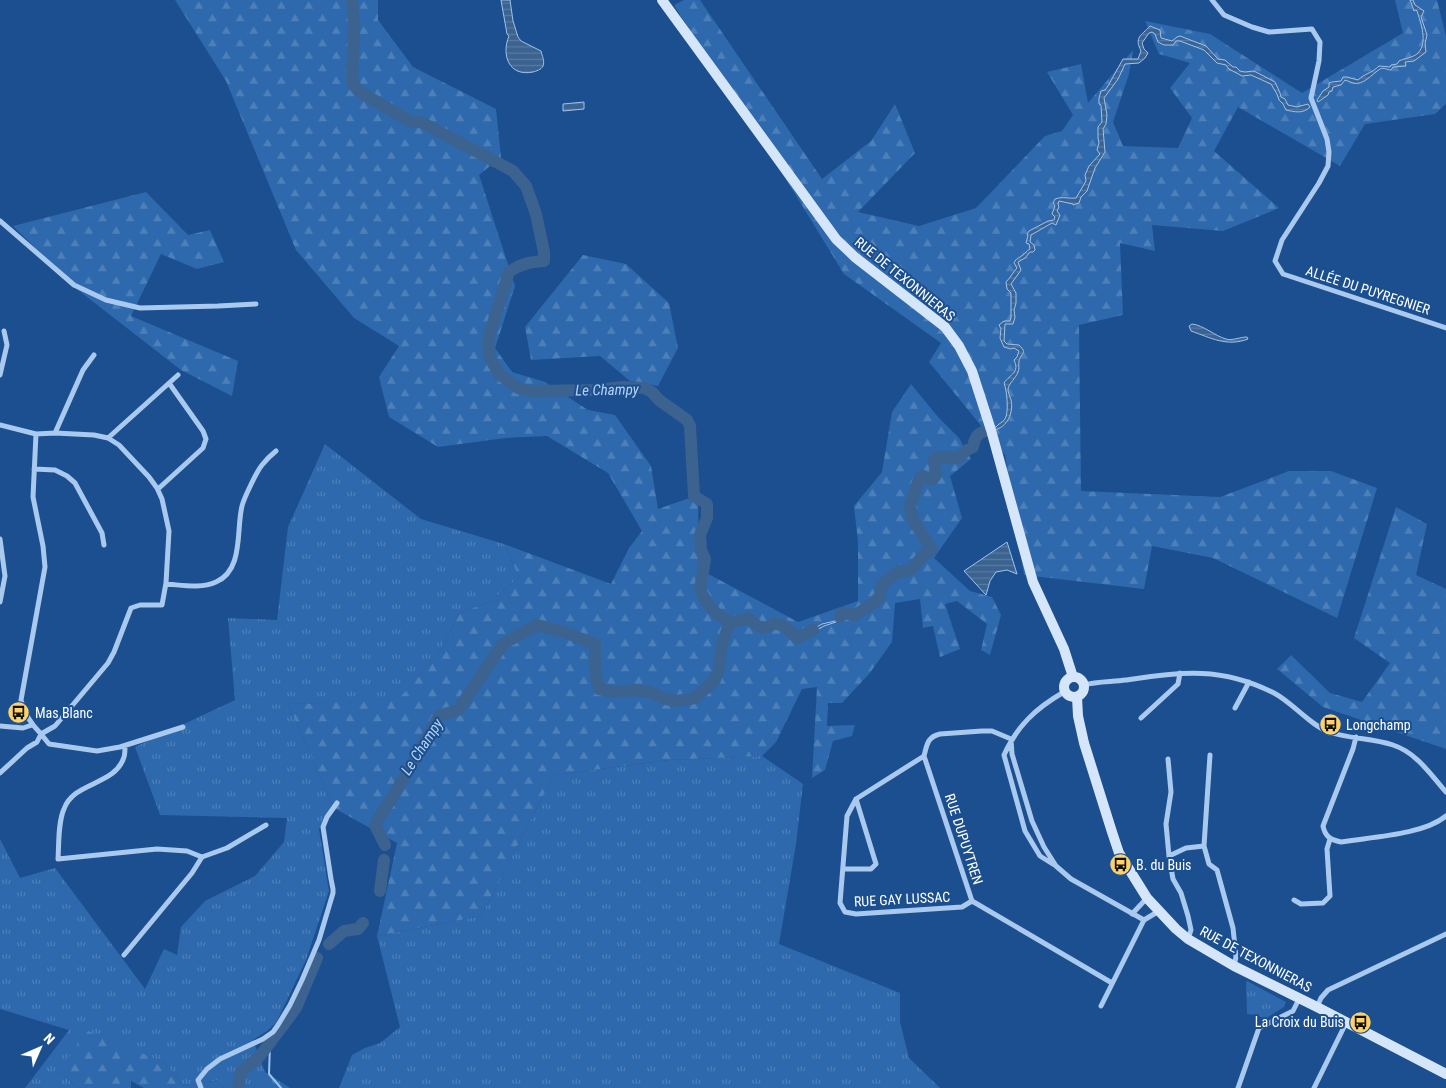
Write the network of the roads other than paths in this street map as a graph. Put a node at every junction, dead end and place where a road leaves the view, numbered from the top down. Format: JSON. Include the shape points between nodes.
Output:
{"nodes":[{"id":1,"x":662,"y":0,"type":"edge"},
{"id":2,"x":1212,"y":0,"type":"edge"},
{"id":3,"x":0,"y":221,"type":"edge"},
{"id":4,"x":256,"y":304,"type":"dead end"},
{"id":5,"x":1446,"y":328,"type":"edge"},
{"id":6,"x":4,"y":331,"type":"dead end"},
{"id":7,"x":94,"y":355,"type":"dead end"},
{"id":8,"x":0,"y":376,"type":"edge"},
{"id":9,"x":178,"y":376,"type":"dead end"},
{"id":10,"x":169,"y":383,"type":"junction"},
{"id":11,"x":0,"y":426,"type":"edge"},
{"id":12,"x":55,"y":432,"type":"junction"},
{"id":13,"x":36,"y":434,"type":"junction"},
{"id":14,"x":108,"y":438,"type":"junction"},
{"id":15,"x":276,"y":451,"type":"dead end"},
{"id":16,"x":34,"y":469,"type":"junction"},
{"id":17,"x":158,"y":489,"type":"junction"},
{"id":18,"x":0,"y":539,"type":"edge"},
{"id":19,"x":104,"y":545,"type":"dead end"},
{"id":20,"x":166,"y":584,"type":"junction"},
{"id":21,"x":0,"y":602,"type":"edge"},
{"id":22,"x":1180,"y":673,"type":"junction"},
{"id":23,"x":1073,"y":677,"type":"junction"},
{"id":24,"x":1249,"y":682,"type":"junction"},
{"id":25,"x":1084,"y":685,"type":"junction"},
{"id":26,"x":1064,"y":692,"type":"junction"},
{"id":27,"x":1077,"y":697,"type":"junction"},
{"id":28,"x":1235,"y":708,"type":"dead end"},
{"id":29,"x":1141,"y":718,"type":"dead end"},
{"id":30,"x":32,"y":725,"type":"junction"},
{"id":31,"x":0,"y":726,"type":"edge"},
{"id":32,"x":183,"y":727,"type":"dead end"},
{"id":33,"x":41,"y":734,"type":"junction"},
{"id":34,"x":1356,"y":738,"type":"junction"},
{"id":35,"x":1011,"y":739,"type":"junction"},
{"id":36,"x":125,"y":746,"type":"junction"},
{"id":37,"x":1210,"y":755,"type":"dead end"},
{"id":38,"x":924,"y":756,"type":"junction"},
{"id":39,"x":1168,"y":759,"type":"dead end"},
{"id":40,"x":0,"y":773,"type":"edge"},
{"id":41,"x":1446,"y":792,"type":"edge"},
{"id":42,"x":856,"y":799,"type":"junction"},
{"id":43,"x":337,"y":803,"type":"dead end"},
{"id":44,"x":1446,"y":816,"type":"edge"},
{"id":45,"x":266,"y":825,"type":"dead end"},
{"id":46,"x":1330,"y":839,"type":"junction"},
{"id":47,"x":1204,"y":846,"type":"junction"},
{"id":48,"x":202,"y":856,"type":"junction"},
{"id":49,"x":1169,"y":856,"type":"junction"},
{"id":50,"x":1056,"y":866,"type":"junction"},
{"id":51,"x":843,"y":869,"type":"junction"},
{"id":52,"x":1147,"y":898,"type":"junction"},
{"id":53,"x":1294,"y":900,"type":"dead end"},
{"id":54,"x":972,"y":902,"type":"junction"},
{"id":55,"x":1159,"y":910,"type":"junction"},
{"id":56,"x":1132,"y":914,"type":"junction"},
{"id":57,"x":1144,"y":920,"type":"junction"},
{"id":58,"x":1446,"y":934,"type":"edge"},
{"id":59,"x":1188,"y":939,"type":"junction"},
{"id":60,"x":124,"y":955,"type":"dead end"},
{"id":61,"x":1234,"y":966,"type":"junction"},
{"id":62,"x":1112,"y":983,"type":"junction"},
{"id":63,"x":1299,"y":999,"type":"junction"},
{"id":64,"x":1101,"y":1006,"type":"dead end"},
{"id":65,"x":1317,"y":1007,"type":"junction"},
{"id":66,"x":1346,"y":1023,"type":"junction"},
{"id":67,"x":1446,"y":1074,"type":"edge"},
{"id":68,"x":201,"y":1088,"type":"edge"},
{"id":69,"x":1238,"y":1088,"type":"edge"},
{"id":70,"x":1314,"y":1088,"type":"edge"}],
"edges":[{"from":1,"to":23,"type":"main road","name":"RUE DE TEXONNIERAS","via":[[836,239],[944,327],[959,346],[972,372],[991,430],[1033,582],[1064,649]]},
{"from":2,"to":5,"type":"street","name":"ALLÉE DU PUYREGNIER","via":[[1224,15],[1252,27],[1268,32],[1312,30],[1320,42],[1311,98],[1327,139],[1328,166],[1282,240],[1275,261],[1283,274]]},
{"from":3,"to":4,"type":"street","via":[[74,285],[106,300],[140,308]]},
{"from":6,"to":8,"type":"street","via":[[7,345]]},
{"from":7,"to":12,"type":"street","via":[[83,370]]},
{"from":9,"to":10,"type":"street"},
{"from":10,"to":14,"type":"street"},
{"from":10,"to":17,"type":"street","via":[[206,439],[203,448]]},
{"from":11,"to":13,"type":"street"},
{"from":12,"to":13,"type":"street"},
{"from":12,"to":14,"type":"street"},
{"from":13,"to":16,"type":"street"},
{"from":14,"to":17,"type":"street","via":[[119,445]]},
{"from":15,"to":20,"type":"street","via":[[262,465],[242,505],[236,556],[226,574],[217,582],[202,586]]},
{"from":16,"to":19,"type":"street","via":[[55,470],[75,483],[102,533]]},
{"from":16,"to":30,"type":"street","via":[[33,497],[45,567],[21,700]]},
{"from":17,"to":20,"type":"street","via":[[169,531]]},
{"from":18,"to":21,"type":"street","via":[[5,576]]},
{"from":20,"to":33,"type":"street","via":[[162,605],[140,604],[131,608],[108,663],[55,726]]},
{"from":22,"to":24,"type":"street","via":[[1200,672]]},
{"from":22,"to":25,"type":"street"},
{"from":22,"to":29,"type":"street","via":[[1178,684]]},
{"from":23,"to":25,"type":"main road"},
{"from":23,"to":26,"type":"main road","via":[[1065,682]]},
{"from":24,"to":28,"type":"street"},
{"from":24,"to":34,"type":"street","via":[[1275,694],[1329,732]]},
{"from":25,"to":27,"type":"main road","via":[[1083,693]]},
{"from":26,"to":27,"type":"main road","via":[[1070,697]]},
{"from":26,"to":35,"type":"street","via":[[1032,715]]},
{"from":27,"to":52,"type":"main road","name":"RUE DE TEXONNIERAS","via":[[1084,742],[1119,853]]},
{"from":30,"to":31,"type":"street","via":[[23,728]]},
{"from":30,"to":33,"type":"street"},
{"from":32,"to":36,"type":"street"},
{"from":33,"to":36,"type":"street","via":[[49,744],[97,751]]},
{"from":33,"to":40,"type":"street","via":[[37,742]]},
{"from":34,"to":41,"type":"street","via":[[1393,745],[1406,751]]},
{"from":34,"to":46,"type":"street","via":[[1323,826]]},
{"from":35,"to":38,"type":"street","via":[[992,731],[940,734],[927,741]]},
{"from":35,"to":50,"type":"street","via":[[1012,754],[1032,822]]},
{"from":35,"to":50,"type":"street","via":[[1004,756],[1025,831],[1040,856]]},
{"from":36,"to":48,"type":"street","via":[[124,758],[118,768],[110,776],[80,790],[64,808],[58,859],[157,849],[187,851]]},
{"from":37,"to":47,"type":"street"},
{"from":38,"to":42,"type":"street"},
{"from":38,"to":54,"type":"street","name":"RUE DUPUYTREN"},
{"from":39,"to":49,"type":"street","via":[[1171,792],[1166,824]]},
{"from":42,"to":51,"type":"street","name":"RUE GAY LUSSAC","via":[[847,816]]},
{"from":42,"to":51,"type":"street","via":[[876,864],[871,869]]},
{"from":43,"to":68,"type":"street","via":[[323,826],[333,889],[319,940],[302,980],[273,1032],[207,1069],[198,1080]]},
{"from":44,"to":46,"type":"street","via":[[1433,825],[1414,831],[1341,842]]},
{"from":45,"to":48,"type":"street","via":[[228,848]]},
{"from":46,"to":53,"type":"street","via":[[1330,896],[1323,903],[1301,904]]},
{"from":47,"to":49,"type":"street","via":[[1186,848]]},
{"from":47,"to":61,"type":"street","via":[[1209,864],[1217,870],[1233,928]]},
{"from":48,"to":60,"type":"street"},
{"from":49,"to":59,"type":"street","via":[[1173,880],[1188,916],[1191,930]]},
{"from":50,"to":56,"type":"street","via":[[1071,879]]},
{"from":51,"to":54,"type":"street","name":"RUE GAY LUSSAC","via":[[840,903],[846,912],[962,907]]},
{"from":52,"to":55,"type":"main road","name":"RUE DE TEXONNIERAS"},
{"from":52,"to":56,"type":"street"},
{"from":54,"to":62,"type":"street","name":"RUE DUPUYTREN"},
{"from":55,"to":57,"type":"street"},
{"from":55,"to":59,"type":"main road","name":"RUE DE TEXONNIERAS"},
{"from":56,"to":57,"type":"street"},
{"from":57,"to":62,"type":"street"},
{"from":58,"to":65,"type":"street","via":[[1328,990]]},
{"from":59,"to":61,"type":"main road","name":"RUE DE TEXONNIERAS"},
{"from":61,"to":63,"type":"main road","name":"RUE DE TEXONNIERAS"},
{"from":62,"to":64,"type":"street"},
{"from":63,"to":65,"type":"main road","name":"RUE DE TEXONNIERAS"},
{"from":63,"to":69,"type":"street","via":[[1293,1011],[1259,1028]]},
{"from":65,"to":66,"type":"main road","name":"RUE DE TEXONNIERAS"},
{"from":66,"to":67,"type":"main road","name":"RUE DE TEXONNIERAS"},
{"from":66,"to":70,"type":"street"}]}
